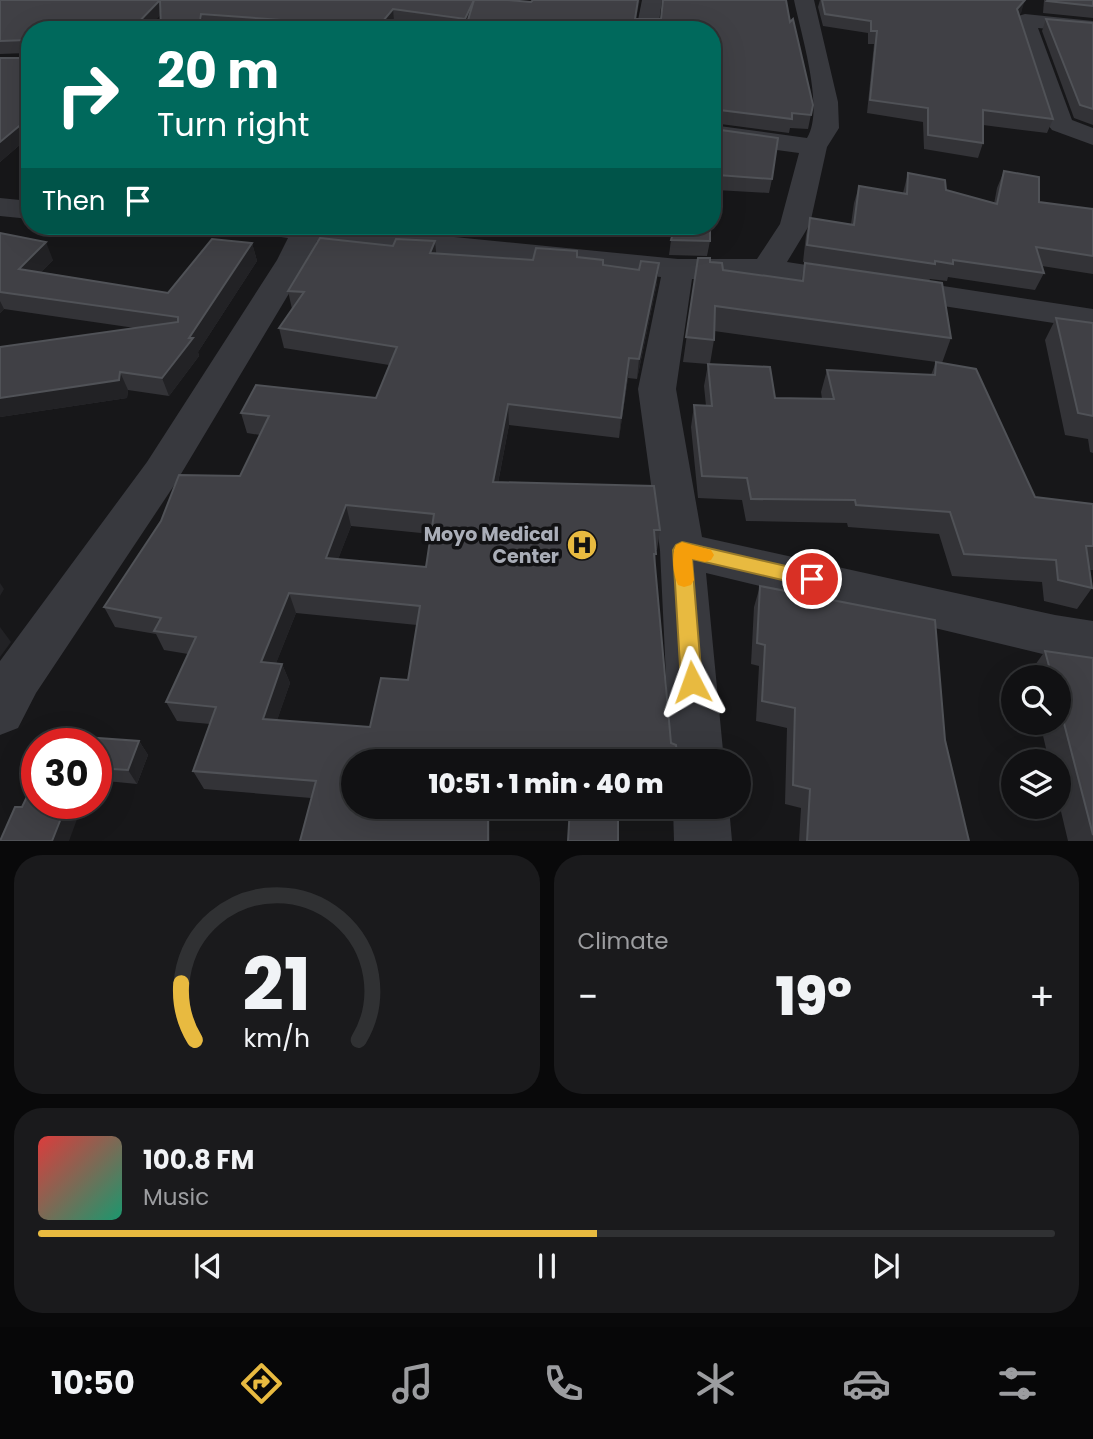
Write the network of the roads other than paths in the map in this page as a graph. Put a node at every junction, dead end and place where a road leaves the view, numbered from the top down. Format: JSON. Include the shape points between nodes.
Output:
{"nodes":[{"id":1,"x":652,"y":0,"type":"edge"},
{"id":2,"x":804,"y":0,"type":"edge"},
{"id":3,"x":1024,"y":10,"type":"edge"},
{"id":4,"x":648,"y":21,"type":"edge"},
{"id":5,"x":1093,"y":27,"type":"edge"},
{"id":6,"x":721,"y":134,"type":"edge"},
{"id":7,"x":1093,"y":137,"type":"edge"},
{"id":8,"x":814,"y":147,"type":"junction"},
{"id":9,"x":304,"y":235,"type":"edge"},
{"id":10,"x":345,"y":235,"type":"edge"},
{"id":11,"x":678,"y":269,"type":"junction"},
{"id":12,"x":767,"y":270,"type":"junction"},
{"id":13,"x":1093,"y":319,"type":"edge"},
{"id":14,"x":682,"y":550,"type":"junction"},
{"id":15,"x":1093,"y":642,"type":"edge"},
{"id":16,"x":0,"y":711,"type":"edge"},
{"id":17,"x":696,"y":749,"type":"edge"},
{"id":18,"x":702,"y":819,"type":"edge"},
{"id":19,"x":703,"y":841,"type":"edge"}],
"edges":[{"from":1,"to":4,"type":"street"},
{"from":2,"to":8,"type":"street","via":[[827,102],[826,128]]},
{"from":3,"to":5,"type":"street"},
{"from":3,"to":7,"type":"street","via":[[1061,124]]},
{"from":6,"to":8,"type":"street"},
{"from":8,"to":12,"type":"street","via":[[795,224]]},
{"from":9,"to":16,"type":"street","via":[[161,473],[18,677]]},
{"from":10,"to":11,"type":"street"},
{"from":11,"to":12,"type":"street"},
{"from":11,"to":14,"type":"street","via":[[657,388]]},
{"from":12,"to":13,"type":"street"},
{"from":14,"to":15,"type":"street"},
{"from":14,"to":17,"type":"street"},
{"from":18,"to":19,"type":"street"}]}
